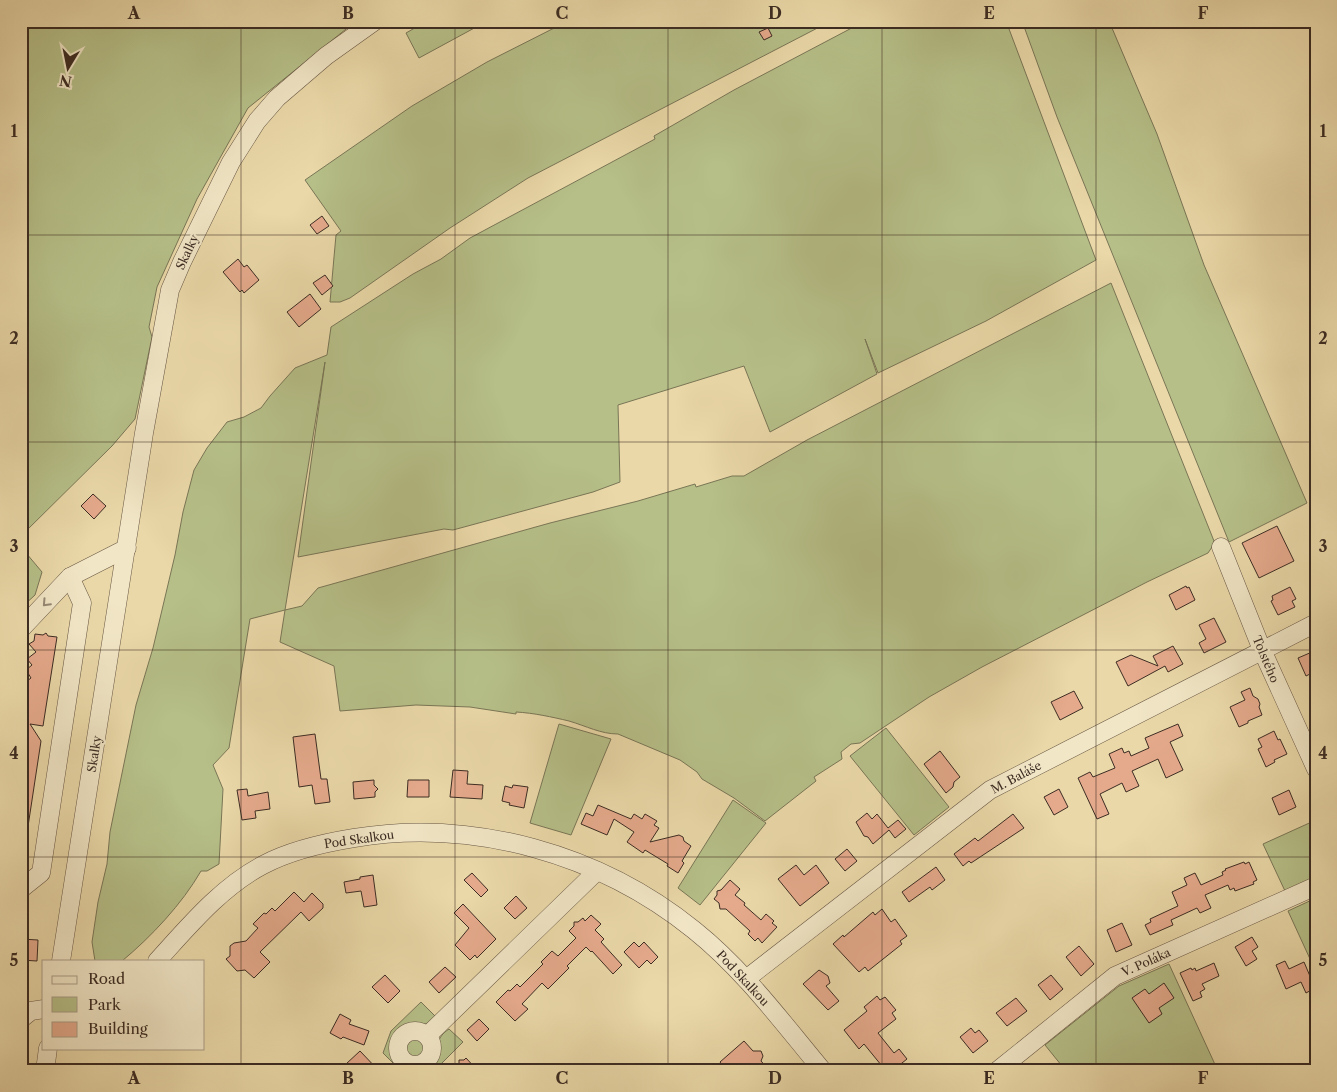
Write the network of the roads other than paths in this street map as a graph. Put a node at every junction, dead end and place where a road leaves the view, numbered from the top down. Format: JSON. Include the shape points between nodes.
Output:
{"nodes":[{"id":1,"x":375,"y":21,"type":"edge"},
{"id":2,"x":1221,"y":547,"type":"dead end"},
{"id":3,"x":127,"y":548,"type":"junction"},
{"id":4,"x":70,"y":577,"type":"junction"},
{"id":5,"x":1316,"y":623,"type":"edge"},
{"id":6,"x":21,"y":629,"type":"edge"},
{"id":7,"x":1262,"y":650,"type":"junction"},
{"id":8,"x":1316,"y":769,"type":"edge"},
{"id":9,"x":597,"y":871,"type":"junction"},
{"id":10,"x":1316,"y":886,"type":"edge"},
{"id":11,"x":21,"y":889,"type":"edge"},
{"id":12,"x":61,"y":960,"type":"edge"},
{"id":13,"x":157,"y":960,"type":"edge"},
{"id":14,"x":746,"y":979,"type":"junction"},
{"id":15,"x":42,"y":1009,"type":"edge"},
{"id":16,"x":21,"y":1018,"type":"edge"},
{"id":17,"x":427,"y":1036,"type":"dead end"},
{"id":18,"x":48,"y":1050,"type":"edge"},
{"id":19,"x":45,"y":1071,"type":"edge"},
{"id":20,"x":823,"y":1071,"type":"edge"},
{"id":21,"x":997,"y":1071,"type":"edge"}],
"edges":[{"from":1,"to":3,"type":"street","name":"Skalky","via":[[326,56],[277,98],[257,121],[231,162],[182,262],[170,290]]},
{"from":2,"to":7,"type":"street","name":"Tolstého"},
{"from":3,"to":4,"type":"street"},
{"from":3,"to":12,"type":"street","name":"Skalky"},
{"from":4,"to":6,"type":"street","one_way":true},
{"from":4,"to":11,"type":"street","via":[[82,602],[40,873]]},
{"from":5,"to":7,"type":"street","name":"M. Baláše"},
{"from":7,"to":8,"type":"street","name":"Tolstého"},
{"from":7,"to":14,"type":"street","name":"M. Baláše","via":[[990,790]]},
{"from":9,"to":13,"type":"street","name":"Pod Skalkou","via":[[544,850],[472,835],[407,832],[340,840],[287,854],[241,879]]},
{"from":9,"to":14,"type":"street","name":"Pod Skalkou","via":[[676,916],[708,941]]},
{"from":9,"to":17,"type":"street"},
{"from":10,"to":21,"type":"street","name":"V. Poláka","via":[[1115,976]]},
{"from":14,"to":20,"type":"street","name":"Pod Skalkou"},
{"from":15,"to":16,"type":"street","via":[[31,1011]]},
{"from":18,"to":19,"type":"street"}]}
